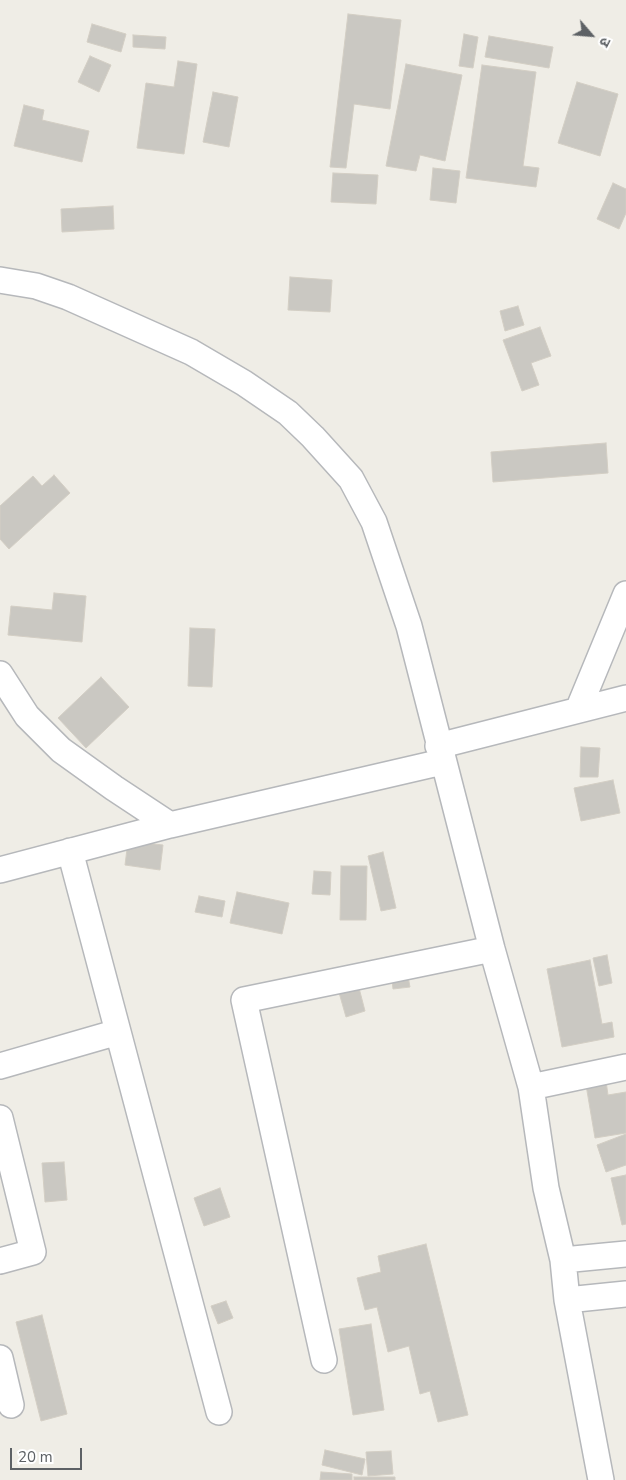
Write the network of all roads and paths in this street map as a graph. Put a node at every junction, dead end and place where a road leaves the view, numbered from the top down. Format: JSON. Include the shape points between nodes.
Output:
{"nodes":[{"id":1,"x":0,"y":263,"type":"edge"},
{"id":2,"x":0,"y":280,"type":"edge"},
{"id":3,"x":36,"y":286,"type":"junction"},
{"id":4,"x":626,"y":594,"type":"edge"},
{"id":5,"x":0,"y":674,"type":"edge"},
{"id":6,"x":626,"y":698,"type":"edge"},
{"id":7,"x":578,"y":710,"type":"junction"},
{"id":8,"x":440,"y":754,"type":"junction"},
{"id":9,"x":170,"y":825,"type":"junction"},
{"id":10,"x":70,"y":852,"type":"junction"},
{"id":11,"x":0,"y":870,"type":"edge"},
{"id":12,"x":492,"y":949,"type":"junction"},
{"id":13,"x":118,"y":1032,"type":"junction"},
{"id":14,"x":0,"y":1066,"type":"edge"},
{"id":15,"x":626,"y":1067,"type":"edge"},
{"id":16,"x":531,"y":1087,"type":"junction"},
{"id":17,"x":0,"y":1118,"type":"edge"},
{"id":18,"x":626,"y":1254,"type":"edge"},
{"id":19,"x":563,"y":1260,"type":"junction"},
{"id":20,"x":0,"y":1261,"type":"edge"},
{"id":21,"x":626,"y":1294,"type":"edge"},
{"id":22,"x":567,"y":1300,"type":"junction"},
{"id":23,"x":0,"y":1358,"type":"edge"},
{"id":24,"x":324,"y":1360,"type":"dead end"},
{"id":25,"x":11,"y":1405,"type":"dead end"},
{"id":26,"x":219,"y":1412,"type":"dead end"},
{"id":27,"x":602,"y":1480,"type":"edge"}],
"edges":[{"from":1,"to":3,"type":"street"},
{"from":2,"to":3,"type":"street"},
{"from":3,"to":8,"type":"street","via":[[191,352],[244,383],[288,413],[351,479],[374,522],[408,626]]},
{"from":4,"to":7,"type":"street"},
{"from":5,"to":9,"type":"street","via":[[27,716],[61,750]]},
{"from":6,"to":7,"type":"street"},
{"from":7,"to":8,"type":"street"},
{"from":8,"to":9,"type":"street"},
{"from":8,"to":12,"type":"street"},
{"from":9,"to":10,"type":"street"},
{"from":10,"to":11,"type":"street"},
{"from":10,"to":13,"type":"street"},
{"from":12,"to":16,"type":"street"},
{"from":12,"to":24,"type":"street","via":[[244,1000]]},
{"from":13,"to":14,"type":"street"},
{"from":13,"to":26,"type":"street"},
{"from":15,"to":16,"type":"street"},
{"from":16,"to":19,"type":"street","via":[[546,1188]]},
{"from":17,"to":20,"type":"street","via":[[33,1252]]},
{"from":18,"to":19,"type":"street"},
{"from":19,"to":22,"type":"street"},
{"from":21,"to":22,"type":"street"},
{"from":22,"to":27,"type":"street"},
{"from":23,"to":25,"type":"street"}]}
